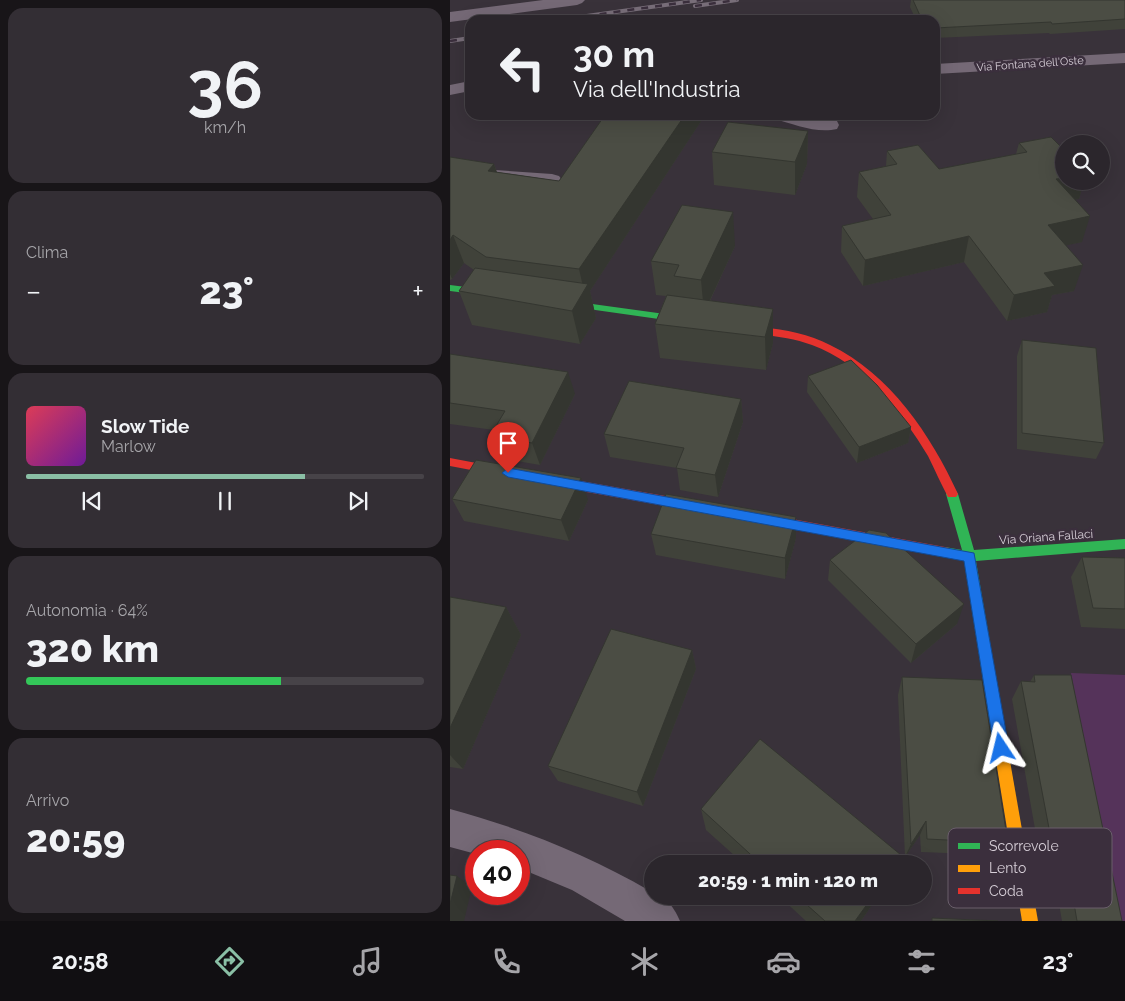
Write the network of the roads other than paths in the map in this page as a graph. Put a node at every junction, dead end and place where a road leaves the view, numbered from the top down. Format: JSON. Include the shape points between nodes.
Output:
{"nodes":[{"id":1,"x":577,"y":0,"type":"edge"},
{"id":2,"x":471,"y":15,"type":"edge"},
{"id":3,"x":465,"y":16,"type":"edge"},
{"id":4,"x":450,"y":18,"type":"edge"},
{"id":5,"x":1125,"y":58,"type":"edge"},
{"id":6,"x":940,"y":68,"type":"edge"},
{"id":7,"x":465,"y":87,"type":"edge"},
{"id":8,"x":450,"y":90,"type":"edge"},
{"id":9,"x":801,"y":120,"type":"edge"},
{"id":10,"x":830,"y":125,"type":"dead end"},
{"id":11,"x":450,"y":173,"type":"edge"},
{"id":12,"x":552,"y":180,"type":"edge"},
{"id":13,"x":450,"y":288,"type":"edge"},
{"id":14,"x":509,"y":296,"type":"edge"},
{"id":15,"x":548,"y":301,"type":"edge"},
{"id":16,"x":706,"y":323,"type":"edge"},
{"id":17,"x":726,"y":326,"type":"edge"},
{"id":18,"x":450,"y":462,"type":"edge"},
{"id":19,"x":518,"y":474,"type":"edge"},
{"id":20,"x":538,"y":478,"type":"edge"},
{"id":21,"x":714,"y":510,"type":"edge"},
{"id":22,"x":744,"y":515,"type":"edge"},
{"id":23,"x":1125,"y":544,"type":"edge"},
{"id":24,"x":969,"y":556,"type":"junction"},
{"id":25,"x":450,"y":828,"type":"edge"},
{"id":26,"x":1014,"y":828,"type":"edge"},
{"id":27,"x":1028,"y":908,"type":"edge"},
{"id":28,"x":660,"y":921,"type":"edge"},
{"id":29,"x":1030,"y":921,"type":"edge"}],
"edges":[{"from":1,"to":2,"type":"street"},
{"from":3,"to":4,"type":"street"},
{"from":5,"to":6,"type":"street","name":"Via Fontana dell'Oste","via":[[1050,56]]},
{"from":7,"to":8,"type":"street"},
{"from":9,"to":10,"type":"street"},
{"from":11,"to":12,"type":"street"},
{"from":13,"to":14,"type":"street"},
{"from":15,"to":16,"type":"street"},
{"from":17,"to":24,"type":"street","via":[[807,340],[838,353],[869,377],[910,425],[944,476],[957,506]]},
{"from":18,"to":19,"type":"street"},
{"from":20,"to":21,"type":"street"},
{"from":22,"to":24,"type":"street","name":"Via Oriana Fallaci"},
{"from":23,"to":24,"type":"street","name":"Via Oriana Fallaci"},
{"from":24,"to":26,"type":"street"},
{"from":25,"to":28,"type":"street","via":[[548,860],[618,895]]},
{"from":27,"to":29,"type":"street"}]}
